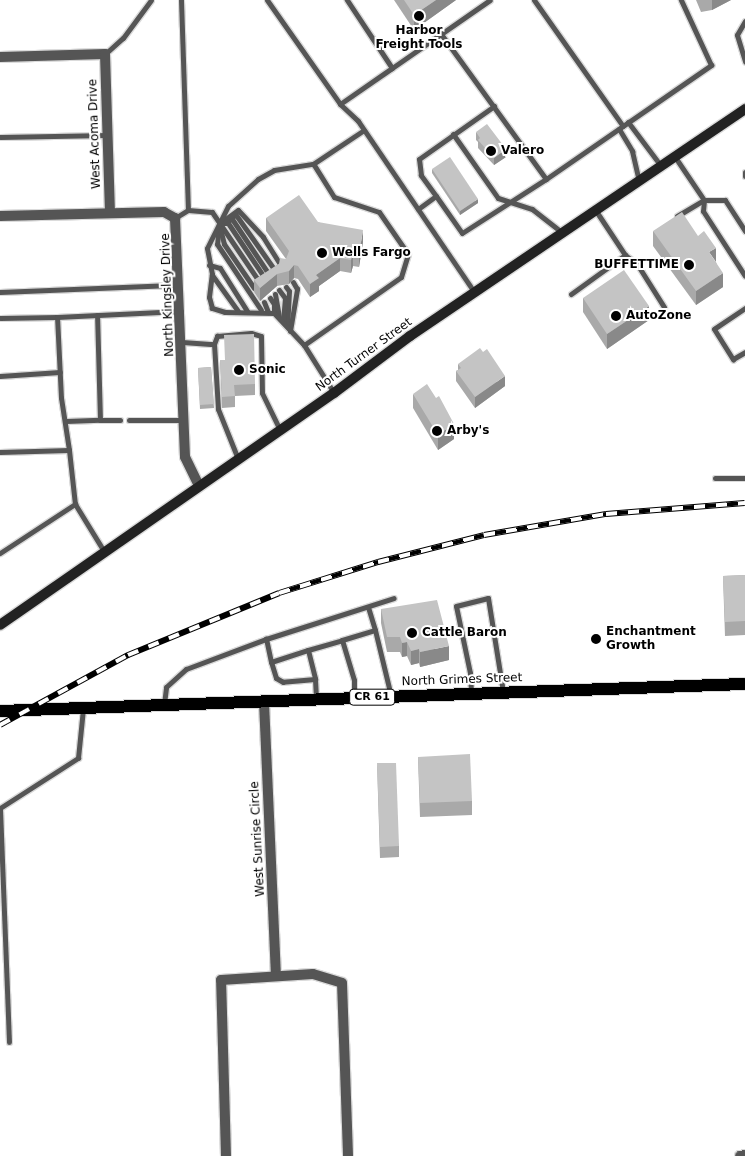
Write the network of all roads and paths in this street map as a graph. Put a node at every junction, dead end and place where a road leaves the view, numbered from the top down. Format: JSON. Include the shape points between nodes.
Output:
{"nodes":[{"id":1,"x":151,"y":0,"type":"edge"},
{"id":2,"x":182,"y":0,"type":"edge"},
{"id":3,"x":267,"y":0,"type":"edge"},
{"id":4,"x":347,"y":0,"type":"edge"},
{"id":5,"x":490,"y":0,"type":"edge"},
{"id":6,"x":534,"y":0,"type":"edge"},
{"id":7,"x":682,"y":0,"type":"edge"},
{"id":8,"x":745,"y":21,"type":"edge"},
{"id":9,"x":441,"y":34,"type":"junction"},
{"id":10,"x":105,"y":54,"type":"junction"},
{"id":11,"x":0,"y":57,"type":"edge"},
{"id":12,"x":745,"y":62,"type":"edge"},
{"id":13,"x":392,"y":68,"type":"junction"},
{"id":14,"x":340,"y":104,"type":"junction"},
{"id":15,"x":494,"y":106,"type":"junction"},
{"id":16,"x":745,"y":109,"type":"edge"},
{"id":17,"x":623,"y":126,"type":"junction"},
{"id":18,"x":364,"y":130,"type":"junction"},
{"id":19,"x":453,"y":134,"type":"junction"},
{"id":20,"x":108,"y":135,"type":"junction"},
{"id":21,"x":0,"y":137,"type":"edge"},
{"id":22,"x":676,"y":157,"type":"junction"},
{"id":23,"x":313,"y":164,"type":"junction"},
{"id":24,"x":662,"y":166,"type":"junction"},
{"id":25,"x":745,"y":172,"type":"edge"},
{"id":26,"x":745,"y":176,"type":"edge"},
{"id":27,"x":546,"y":179,"type":"junction"},
{"id":28,"x":639,"y":181,"type":"junction"},
{"id":29,"x":436,"y":196,"type":"junction"},
{"id":30,"x":704,"y":200,"type":"junction"},
{"id":31,"x":509,"y":201,"type":"junction"},
{"id":32,"x":418,"y":209,"type":"junction"},
{"id":33,"x":188,"y":210,"type":"junction"},
{"id":34,"x":596,"y":211,"type":"junction"},
{"id":35,"x":110,"y":213,"type":"junction"},
{"id":36,"x":0,"y":216,"type":"edge"},
{"id":37,"x":175,"y":218,"type":"junction"},
{"id":38,"x":672,"y":220,"type":"edge"},
{"id":39,"x":219,"y":223,"type":"junction"},
{"id":40,"x":745,"y":231,"type":"edge"},
{"id":41,"x":564,"y":233,"type":"junction"},
{"id":42,"x":625,"y":255,"type":"junction"},
{"id":43,"x":209,"y":265,"type":"junction"},
{"id":44,"x":283,"y":268,"type":"edge"},
{"id":45,"x":276,"y":273,"type":"edge"},
{"id":46,"x":212,"y":274,"type":"junction"},
{"id":47,"x":745,"y":276,"type":"edge"},
{"id":48,"x":292,"y":282,"type":"dead end"},
{"id":49,"x":181,"y":285,"type":"junction"},
{"id":50,"x":286,"y":287,"type":"dead end"},
{"id":51,"x":254,"y":288,"type":"edge"},
{"id":52,"x":0,"y":292,"type":"edge"},
{"id":53,"x":476,"y":294,"type":"junction"},
{"id":54,"x":571,"y":294,"type":"dead end"},
{"id":55,"x":264,"y":302,"type":"dead end"},
{"id":56,"x":664,"y":308,"type":"dead end"},
{"id":57,"x":745,"y":308,"type":"edge"},
{"id":58,"x":261,"y":310,"type":"junction"},
{"id":59,"x":181,"y":311,"type":"junction"},
{"id":60,"x":238,"y":311,"type":"junction"},
{"id":61,"x":247,"y":311,"type":"junction"},
{"id":62,"x":271,"y":312,"type":"junction"},
{"id":63,"x":97,"y":315,"type":"junction"},
{"id":64,"x":57,"y":317,"type":"junction"},
{"id":65,"x":0,"y":318,"type":"edge"},
{"id":66,"x":285,"y":324,"type":"junction"},
{"id":67,"x":182,"y":342,"type":"junction"},
{"id":68,"x":214,"y":344,"type":"junction"},
{"id":69,"x":304,"y":344,"type":"junction"},
{"id":70,"x":745,"y":352,"type":"edge"},
{"id":71,"x":60,"y":372,"type":"junction"},
{"id":72,"x":0,"y":376,"type":"edge"},
{"id":73,"x":334,"y":393,"type":"junction"},
{"id":74,"x":100,"y":420,"type":"junction"},
{"id":75,"x":120,"y":420,"type":"dead end"},
{"id":76,"x":129,"y":420,"type":"dead end"},
{"id":77,"x":184,"y":420,"type":"junction"},
{"id":78,"x":66,"y":421,"type":"junction"},
{"id":79,"x":280,"y":430,"type":"junction"},
{"id":80,"x":70,"y":450,"type":"junction"},
{"id":81,"x":0,"y":452,"type":"edge"},
{"id":82,"x":238,"y":459,"type":"junction"},
{"id":83,"x":715,"y":478,"type":"dead end"},
{"id":84,"x":745,"y":478,"type":"edge"},
{"id":85,"x":199,"y":486,"type":"junction"},
{"id":86,"x":75,"y":504,"type":"junction"},
{"id":87,"x":0,"y":553,"type":"edge"},
{"id":88,"x":105,"y":553,"type":"junction"},
{"id":89,"x":394,"y":598,"type":"dead end"},
{"id":90,"x":368,"y":607,"type":"junction"},
{"id":91,"x":0,"y":625,"type":"edge"},
{"id":92,"x":375,"y":630,"type":"junction"},
{"id":93,"x":266,"y":639,"type":"junction"},
{"id":94,"x":342,"y":640,"type":"junction"},
{"id":95,"x":308,"y":650,"type":"junction"},
{"id":96,"x":271,"y":662,"type":"junction"},
{"id":97,"x":316,"y":679,"type":"junction"},
{"id":98,"x":745,"y":684,"type":"edge"},
{"id":99,"x":503,"y":692,"type":"junction"},
{"id":100,"x":471,"y":693,"type":"junction"},
{"id":101,"x":391,"y":696,"type":"junction"},
{"id":102,"x":354,"y":698,"type":"junction"},
{"id":103,"x":316,"y":700,"type":"junction"},
{"id":104,"x":264,"y":702,"type":"junction"},
{"id":105,"x":164,"y":705,"type":"junction"},
{"id":106,"x":83,"y":708,"type":"junction"},
{"id":107,"x":0,"y":711,"type":"edge"},
{"id":108,"x":0,"y":808,"type":"edge"},
{"id":109,"x":276,"y":975,"type":"junction"},
{"id":110,"x":8,"y":1042,"type":"dead end"},
{"id":111,"x":745,"y":1155,"type":"edge"},
{"id":112,"x":226,"y":1156,"type":"edge"},
{"id":113,"x":348,"y":1156,"type":"edge"},
{"id":114,"x":740,"y":1156,"type":"edge"}],
"edges":[{"from":1,"to":10,"type":"lane","via":[[123,38]]},
{"from":2,"to":33,"type":"lane"},
{"from":3,"to":14,"type":"lane"},
{"from":4,"to":13,"type":"lane"},
{"from":5,"to":9,"type":"lane"},
{"from":6,"to":17,"type":"lane"},
{"from":7,"to":17,"type":"lane","via":[[710,65]]},
{"from":8,"to":12,"type":"lane","via":[[737,34]]},
{"from":9,"to":13,"type":"lane"},
{"from":9,"to":15,"type":"lane"},
{"from":10,"to":11,"type":"street"},
{"from":10,"to":20,"type":"street","name":"West Acoma Drive"},
{"from":13,"to":14,"type":"lane"},
{"from":14,"to":18,"type":"lane"},
{"from":15,"to":19,"type":"lane"},
{"from":15,"to":27,"type":"lane"},
{"from":16,"to":22,"type":"main road","name":"North Turner Street"},
{"from":17,"to":24,"type":"lane"},
{"from":17,"to":27,"type":"lane"},
{"from":17,"to":28,"type":"lane"},
{"from":18,"to":23,"type":"lane"},
{"from":18,"to":32,"type":"lane"},
{"from":19,"to":29,"type":"lane","via":[[419,160],[421,175]]},
{"from":19,"to":31,"type":"lane","via":[[498,198]]},
{"from":20,"to":21,"type":"lane"},
{"from":20,"to":35,"type":"street","name":"West Acoma Drive"},
{"from":22,"to":24,"type":"main road","name":"North Turner Street"},
{"from":22,"to":30,"type":"lane"},
{"from":23,"to":39,"type":"lane","via":[[274,170],[258,179],[228,206]]},
{"from":23,"to":69,"type":"lane","via":[[334,197],[379,212],[408,254],[400,277]]},
{"from":24,"to":28,"type":"main road","name":"North Turner Street"},
{"from":25,"to":26,"type":"lane"},
{"from":27,"to":31,"type":"lane"},
{"from":28,"to":34,"type":"main road","name":"North Turner Street"},
{"from":29,"to":31,"type":"lane","via":[[462,234]]},
{"from":29,"to":32,"type":"lane"},
{"from":30,"to":38,"type":"lane"},
{"from":30,"to":40,"type":"lane","via":[[725,200]]},
{"from":30,"to":47,"type":"lane","via":[[703,211]]},
{"from":31,"to":41,"type":"lane","via":[[532,209]]},
{"from":32,"to":53,"type":"lane"},
{"from":33,"to":37,"type":"lane"},
{"from":33,"to":39,"type":"lane","via":[[212,212]]},
{"from":34,"to":41,"type":"main road","name":"North Turner Street"},
{"from":34,"to":42,"type":"lane"},
{"from":35,"to":36,"type":"street","name":"North Kingsley Drive"},
{"from":35,"to":37,"type":"street","name":"North Kingsley Drive","via":[[164,212]]},
{"from":37,"to":49,"type":"street","name":"North Kingsley Drive"},
{"from":39,"to":39,"type":"lane","via":[[266,280],[232,219]]},
{"from":39,"to":43,"type":"lane","via":[[207,248]]},
{"from":39,"to":44,"type":"lane","via":[[238,210],[263,237]]},
{"from":39,"to":45,"type":"lane","via":[[236,215]]},
{"from":39,"to":51,"type":"lane","via":[[224,244]]},
{"from":39,"to":58,"type":"lane","via":[[217,244]]},
{"from":41,"to":53,"type":"main road","name":"North Turner Street"},
{"from":42,"to":54,"type":"lane"},
{"from":42,"to":56,"type":"lane","via":[[638,264]]},
{"from":43,"to":46,"type":"lane"},
{"from":43,"to":61,"type":"lane","via":[[220,268]]},
{"from":46,"to":60,"type":"lane"},
{"from":46,"to":60,"type":"lane","via":[[209,297],[212,308]]},
{"from":48,"to":66,"type":"lane","via":[[297,289]]},
{"from":49,"to":52,"type":"lane"},
{"from":49,"to":59,"type":"street","name":"North Kingsley Drive"},
{"from":50,"to":66,"type":"lane","via":[[289,291]]},
{"from":53,"to":73,"type":"main road","name":"North Turner Street","via":[[410,336]]},
{"from":55,"to":62,"type":"lane"},
{"from":57,"to":70,"type":"lane","via":[[714,329],[733,359]]},
{"from":58,"to":61,"type":"lane"},
{"from":58,"to":62,"type":"lane"},
{"from":59,"to":63,"type":"lane"},
{"from":59,"to":67,"type":"street","name":"North Kingsley Drive"},
{"from":60,"to":61,"type":"lane"},
{"from":62,"to":66,"type":"lane"},
{"from":62,"to":66,"type":"lane","via":[[275,294]]},
{"from":63,"to":64,"type":"lane"},
{"from":63,"to":74,"type":"lane"},
{"from":64,"to":65,"type":"lane"},
{"from":64,"to":71,"type":"lane"},
{"from":66,"to":69,"type":"lane"},
{"from":67,"to":68,"type":"lane"},
{"from":67,"to":77,"type":"street","name":"North Kingsley Drive"},
{"from":68,"to":79,"type":"lane","via":[[217,336],[250,333],[261,336],[262,393]]},
{"from":68,"to":82,"type":"lane","via":[[218,409]]},
{"from":69,"to":73,"type":"lane"},
{"from":71,"to":72,"type":"lane"},
{"from":71,"to":78,"type":"lane"},
{"from":73,"to":79,"type":"main road","name":"North Turner Street"},
{"from":74,"to":75,"type":"lane"},
{"from":74,"to":78,"type":"lane"},
{"from":76,"to":77,"type":"lane"},
{"from":77,"to":85,"type":"street","name":"North Kingsley Drive","via":[[185,457]]},
{"from":78,"to":80,"type":"lane"},
{"from":79,"to":82,"type":"main road","name":"North Turner Street"},
{"from":80,"to":81,"type":"lane"},
{"from":80,"to":86,"type":"lane"},
{"from":82,"to":85,"type":"main road","name":"North Turner Street"},
{"from":83,"to":84,"type":"lane"},
{"from":85,"to":88,"type":"main road","name":"North Turner Street"},
{"from":86,"to":87,"type":"lane"},
{"from":86,"to":88,"type":"lane"},
{"from":88,"to":91,"type":"main road","name":"North Turner Street"},
{"from":89,"to":90,"type":"lane"},
{"from":90,"to":92,"type":"lane"},
{"from":90,"to":93,"type":"lane"},
{"from":92,"to":94,"type":"lane"},
{"from":92,"to":101,"type":"lane"},
{"from":93,"to":96,"type":"lane"},
{"from":93,"to":105,"type":"lane","via":[[186,669],[166,687]]},
{"from":94,"to":95,"type":"lane"},
{"from":94,"to":102,"type":"lane","via":[[354,680]]},
{"from":95,"to":96,"type":"lane"},
{"from":95,"to":97,"type":"lane"},
{"from":96,"to":97,"type":"lane","via":[[276,678],[283,682]]},
{"from":97,"to":103,"type":"lane"},
{"from":98,"to":99,"type":"main road","name":"North Grimes Street","number":"CR 61"},
{"from":99,"to":100,"type":"main road","name":"North Grimes Street","number":"CR 61"},
{"from":99,"to":100,"type":"lane","via":[[488,598],[456,606]]},
{"from":100,"to":101,"type":"main road","name":"North Grimes Street","number":"CR 61"},
{"from":101,"to":102,"type":"main road","name":"North Grimes Street","number":"CR 61"},
{"from":102,"to":103,"type":"main road","name":"North Grimes Street","number":"CR 61"},
{"from":103,"to":104,"type":"main road","name":"North Grimes Street","number":"CR 61"},
{"from":104,"to":105,"type":"main road","name":"North Grimes Street","number":"CR 61"},
{"from":104,"to":109,"type":"street","name":"West Sunrise Circle"},
{"from":105,"to":106,"type":"main road","name":"North Grimes Street","number":"CR 61"},
{"from":106,"to":107,"type":"main road","name":"North Grimes Street","number":"CR 61"},
{"from":106,"to":108,"type":"lane","via":[[78,758]]},
{"from":108,"to":110,"type":"lane"},
{"from":109,"to":112,"type":"street","via":[[221,980]]},
{"from":109,"to":113,"type":"street","via":[[313,974],[342,983]]},
{"from":111,"to":114,"type":"street"}]}
